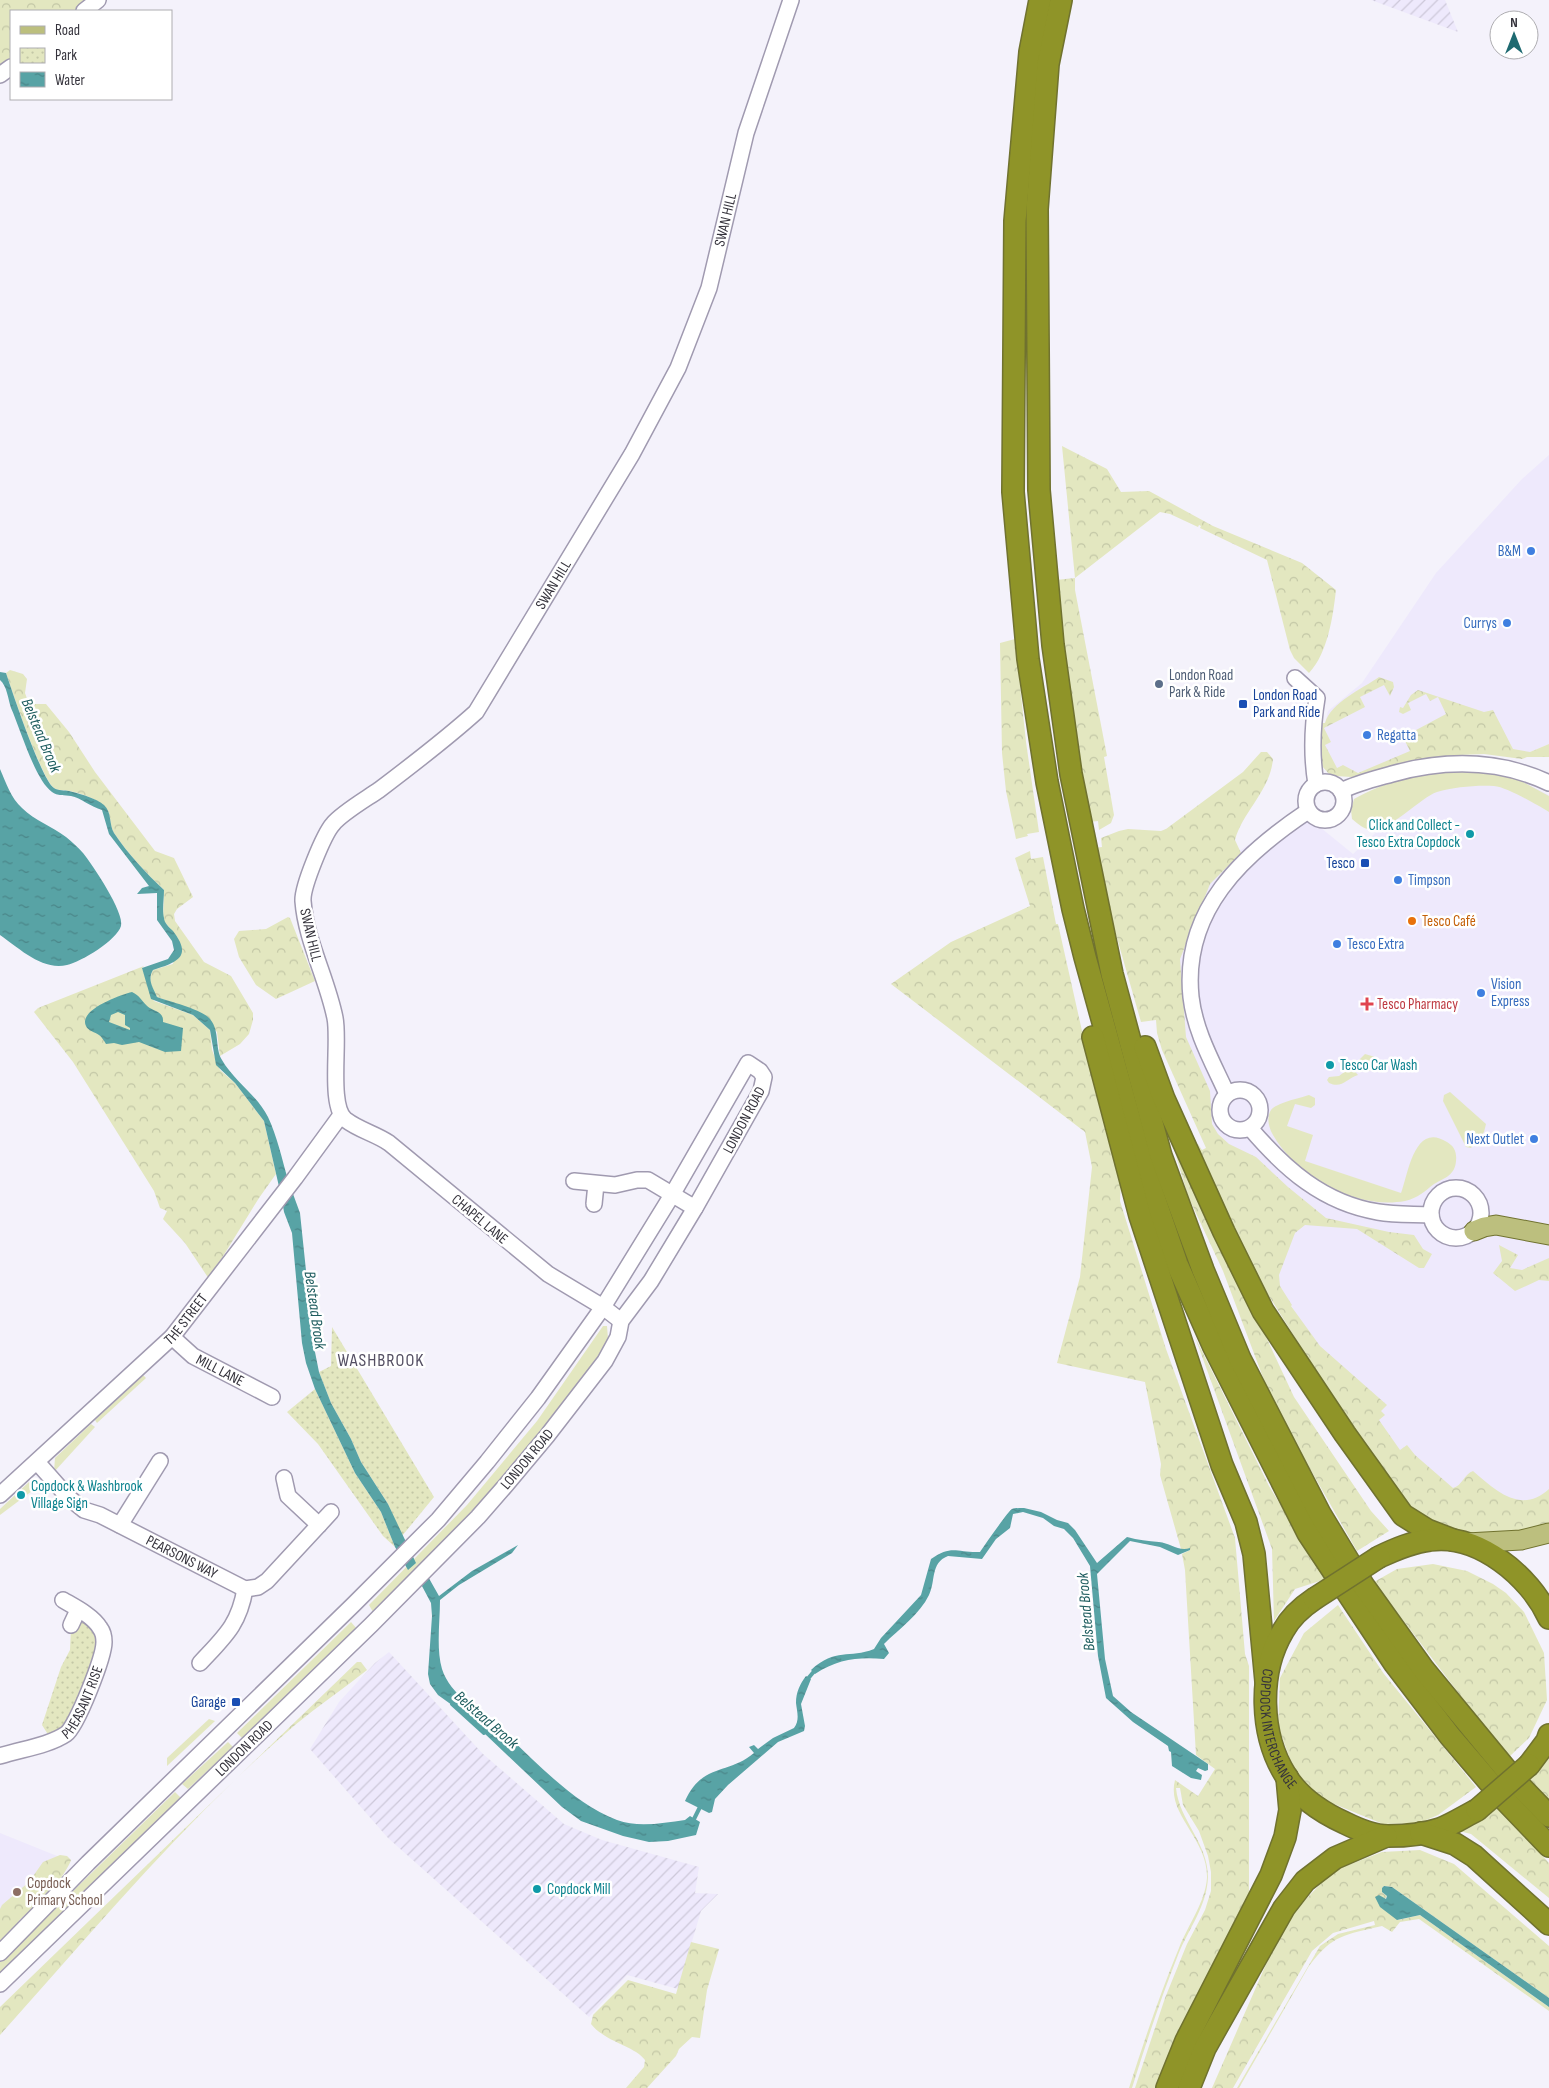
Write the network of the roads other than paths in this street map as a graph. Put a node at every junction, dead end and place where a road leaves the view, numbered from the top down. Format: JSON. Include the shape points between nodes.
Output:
{"nodes":[{"id":1,"x":98,"y":0,"type":"edge"},
{"id":2,"x":791,"y":0,"type":"edge"},
{"id":3,"x":1040,"y":0,"type":"edge"},
{"id":4,"x":1061,"y":0,"type":"edge"},
{"id":5,"x":85,"y":10,"type":"edge"},
{"id":6,"x":1295,"y":678,"type":"dead end"},
{"id":7,"x":1547,"y":781,"type":"edge"},
{"id":8,"x":1316,"y":784,"type":"junction"},
{"id":9,"x":1341,"y":791,"type":"junction"},
{"id":10,"x":1308,"y":811,"type":"junction"},
{"id":11,"x":1073,"y":909,"type":"junction"},
{"id":12,"x":1112,"y":974,"type":"junction"},
{"id":13,"x":1227,"y":1094,"type":"junction"},
{"id":14,"x":341,"y":1115,"type":"junction"},
{"id":15,"x":1250,"y":1128,"type":"junction"},
{"id":16,"x":574,"y":1181,"type":"dead end"},
{"id":17,"x":596,"y":1184,"type":"junction"},
{"id":18,"x":672,"y":1195,"type":"junction"},
{"id":19,"x":594,"y":1204,"type":"dead end"},
{"id":20,"x":695,"y":1208,"type":"junction"},
{"id":21,"x":1431,"y":1215,"type":"junction"},
{"id":22,"x":1474,"y":1231,"type":"junction"},
{"id":23,"x":1549,"y":1235,"type":"edge"},
{"id":24,"x":603,"y":1307,"type":"junction"},
{"id":25,"x":622,"y":1321,"type":"junction"},
{"id":26,"x":172,"y":1337,"type":"junction"},
{"id":27,"x":272,"y":1397,"type":"dead end"},
{"id":28,"x":37,"y":1462,"type":"junction"},
{"id":29,"x":160,"y":1462,"type":"dead end"},
{"id":30,"x":284,"y":1478,"type":"dead end"},
{"id":31,"x":1,"y":1493,"type":"edge"},
{"id":32,"x":331,"y":1512,"type":"dead end"},
{"id":33,"x":120,"y":1524,"type":"junction"},
{"id":34,"x":319,"y":1525,"type":"junction"},
{"id":35,"x":1549,"y":1533,"type":"edge"},
{"id":36,"x":1460,"y":1541,"type":"junction"},
{"id":37,"x":245,"y":1588,"type":"junction"},
{"id":38,"x":63,"y":1600,"type":"dead end"},
{"id":39,"x":78,"y":1610,"type":"junction"},
{"id":40,"x":1549,"y":1618,"type":"edge"},
{"id":41,"x":71,"y":1624,"type":"dead end"},
{"id":42,"x":200,"y":1663,"type":"dead end"},
{"id":43,"x":1266,"y":1681,"type":"junction"},
{"id":44,"x":1549,"y":1735,"type":"edge"},
{"id":45,"x":0,"y":1756,"type":"edge"},
{"id":46,"x":1287,"y":1777,"type":"junction"},
{"id":47,"x":1549,"y":1816,"type":"edge"},
{"id":48,"x":1421,"y":1833,"type":"junction"},
{"id":49,"x":1386,"y":1836,"type":"junction"},
{"id":50,"x":1549,"y":1846,"type":"edge"},
{"id":51,"x":1549,"y":1924,"type":"edge"},
{"id":52,"x":0,"y":1953,"type":"edge"},
{"id":53,"x":0,"y":1984,"type":"edge"},
{"id":54,"x":1167,"y":2088,"type":"edge"},
{"id":55,"x":1189,"y":2088,"type":"edge"}],
"edges":[{"from":1,"to":5,"type":"street"},
{"from":2,"to":14,"type":"street","name":"SWAN HILL","via":[[746,133],[709,288],[678,368],[632,454],[476,712],[440,744],[333,824],[316,856],[303,899],[315,954],[335,1018],[338,1045],[336,1100]]},
{"from":3,"to":11,"type":"highway","via":[[1030,52],[1016,221],[1013,492],[1028,659],[1047,782]]},
{"from":4,"to":12,"type":"highway","via":[[1048,64],[1037,209],[1039,490],[1053,645],[1071,774]]},
{"from":6,"to":8,"type":"street","via":[[1317,698],[1311,747]]},
{"from":7,"to":9,"type":"street","via":[[1499,767],[1466,762],[1443,763],[1355,784]]},
{"from":8,"to":9,"type":"street","via":[[1332,783]]},
{"from":8,"to":10,"type":"street","via":[[1308,791]]},
{"from":9,"to":10,"type":"street","via":[[1343,805],[1335,817],[1322,820]]},
{"from":10,"to":13,"type":"street","via":[[1276,833],[1236,870],[1214,896],[1198,936],[1193,955],[1191,997],[1201,1036]]},
{"from":11,"to":43,"type":"highway","via":[[1075,961],[1103,1082],[1140,1216],[1252,1546]]},
{"from":11,"to":50,"type":"highway","via":[[1140,1156],[1177,1264],[1213,1346],[1308,1533],[1394,1664],[1450,1736]]},
{"from":12,"to":36,"type":"highway","via":[[1132,1010],[1164,1099],[1263,1311],[1403,1515],[1427,1530]]},
{"from":12,"to":47,"type":"highway","via":[[1161,1156],[1203,1270],[1240,1359],[1320,1514],[1363,1584],[1424,1670],[1518,1784]]},
{"from":13,"to":15,"type":"street","via":[[1220,1107],[1225,1124],[1236,1130]]},
{"from":13,"to":15,"type":"street","via":[[1246,1090],[1258,1099],[1260,1116]]},
{"from":14,"to":24,"type":"street","name":"CHAPEL LANE","via":[[389,1143],[548,1274]]},
{"from":14,"to":26,"type":"street","name":"THE STREET"},
{"from":15,"to":21,"type":"street","via":[[1288,1169],[1332,1198],[1379,1212]]},
{"from":16,"to":17,"type":"street"},
{"from":17,"to":18,"type":"street","via":[[648,1180]]},
{"from":17,"to":19,"type":"street"},
{"from":18,"to":20,"type":"street"},
{"from":18,"to":20,"type":"street","name":"LONDON ROAD","via":[[748,1063],[763,1074],[764,1085]]},
{"from":18,"to":24,"type":"street","name":"LONDON ROAD"},
{"from":20,"to":25,"type":"street","name":"LONDON ROAD","via":[[651,1281]]},
{"from":21,"to":22,"type":"street","via":[[1437,1230],[1444,1235],[1458,1238]]},
{"from":21,"to":22,"type":"street","via":[[1435,1200],[1446,1190],[1462,1188],[1480,1203],[1482,1210]]},
{"from":22,"to":23,"type":"main road","via":[[1496,1225]]},
{"from":24,"to":25,"type":"street","name":"CHAPEL LANE"},
{"from":24,"to":52,"type":"street","name":"LONDON ROAD","via":[[518,1424],[438,1520]]},
{"from":25,"to":53,"type":"street","name":"LONDON ROAD","via":[[618,1337],[604,1361],[568,1410],[478,1517]]},
{"from":26,"to":27,"type":"street","name":"MILL LANE","via":[[193,1356]]},
{"from":26,"to":28,"type":"street","name":"THE STREET"},
{"from":28,"to":31,"type":"street","name":"THE STREET"},
{"from":28,"to":33,"type":"street","name":"PEARSONS WAY","via":[[84,1510]]},
{"from":29,"to":33,"type":"street"},
{"from":30,"to":34,"type":"street","via":[[288,1496]]},
{"from":32,"to":34,"type":"street"},
{"from":33,"to":37,"type":"street","name":"PEARSONS WAY"},
{"from":34,"to":37,"type":"street","via":[[267,1581],[258,1587]]},
{"from":35,"to":36,"type":"main road","via":[[1521,1540]]},
{"from":36,"to":40,"type":"highway","name":"COPDOCK INTERCHANGE","via":[[1493,1557],[1528,1586]]},
{"from":36,"to":43,"type":"highway","name":"COPDOCK INTERCHANGE","bridge":true,"via":[[1431,1539],[1401,1547],[1379,1557],[1314,1599],[1283,1631]]},
{"from":37,"to":42,"type":"street","via":[[233,1627]]},
{"from":38,"to":39,"type":"street","name":"PHEASANT RISE"},
{"from":39,"to":41,"type":"street"},
{"from":39,"to":45,"type":"street","name":"PHEASANT RISE","via":[[100,1627],[104,1643],[96,1671],[71,1729],[54,1740]]},
{"from":43,"to":46,"type":"highway","name":"COPDOCK INTERCHANGE","via":[[1269,1730]]},
{"from":44,"to":48,"type":"highway","name":"COPDOCK INTERCHANGE","bridge":true,"via":[[1529,1765],[1477,1810],[1440,1829]]},
{"from":46,"to":49,"type":"highway","name":"COPDOCK INTERCHANGE","via":[[1314,1805],[1334,1818],[1359,1830]]},
{"from":46,"to":54,"type":"highway","via":[[1290,1810],[1285,1837],[1271,1875],[1186,2040]]},
{"from":48,"to":49,"type":"highway","name":"COPDOCK INTERCHANGE"},
{"from":48,"to":51,"type":"highway","via":[[1456,1844],[1474,1856]]},
{"from":49,"to":55,"type":"highway","via":[[1335,1858],[1305,1881],[1284,1908],[1205,2048]]}]}
